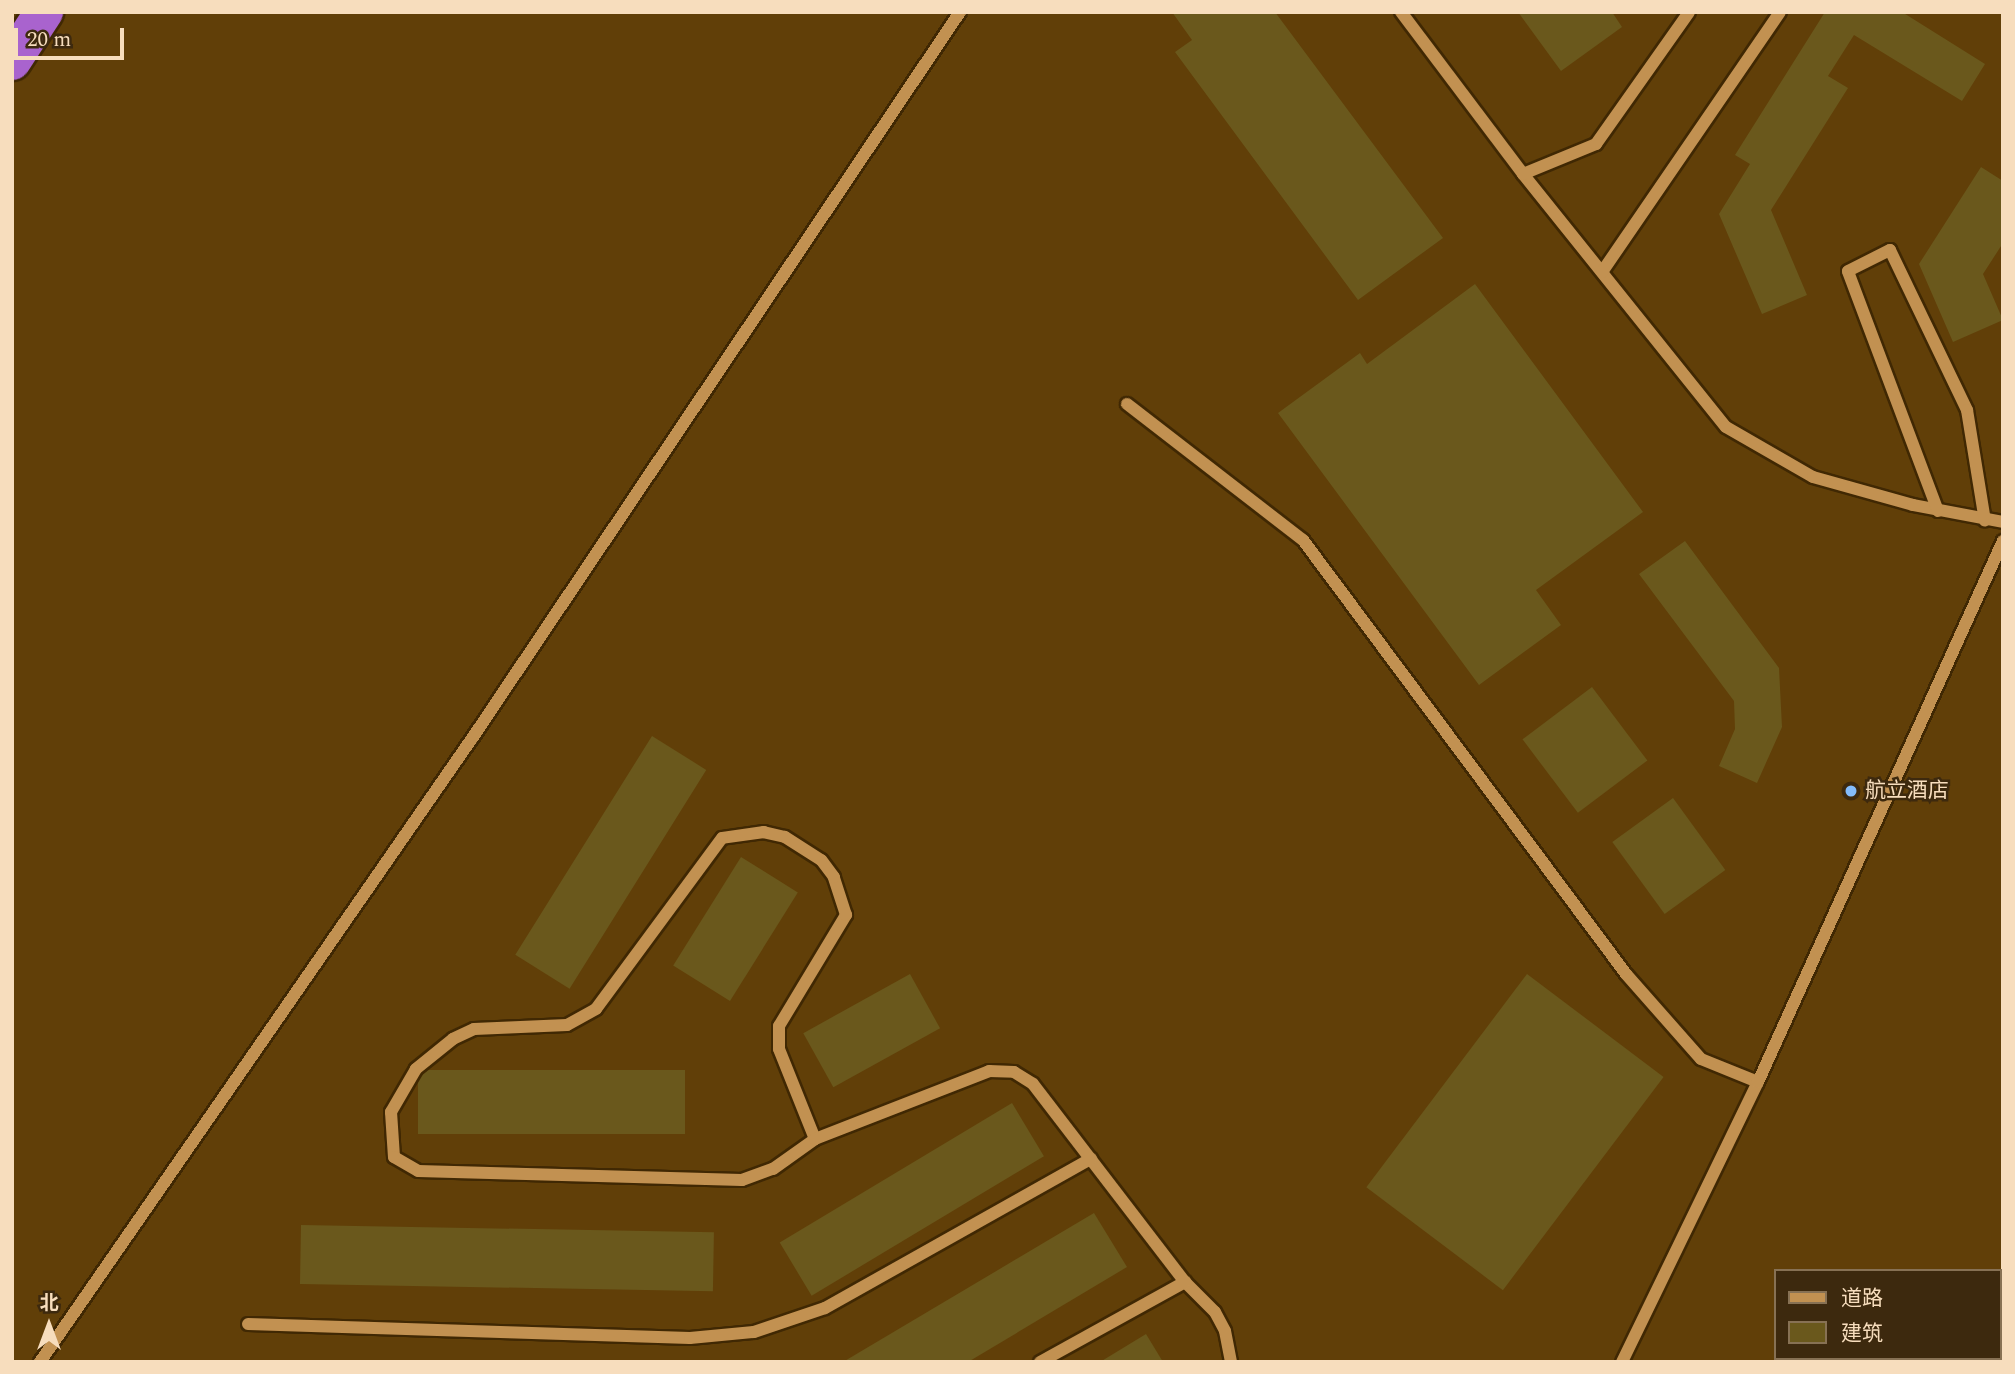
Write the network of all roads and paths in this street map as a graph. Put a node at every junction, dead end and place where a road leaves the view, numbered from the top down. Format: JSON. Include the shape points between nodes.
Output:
{"nodes":[{"id":1,"x":44,"y":12,"type":"edge"},
{"id":2,"x":960,"y":12,"type":"edge"},
{"id":3,"x":1401,"y":12,"type":"edge"},
{"id":4,"x":1689,"y":12,"type":"edge"},
{"id":5,"x":1780,"y":12,"type":"edge"},
{"id":6,"x":12,"y":61,"type":"edge"},
{"id":7,"x":1523,"y":174,"type":"junction"},
{"id":8,"x":1602,"y":272,"type":"junction"},
{"id":9,"x":1126,"y":404,"type":"dead end"},
{"id":10,"x":1938,"y":511,"type":"junction"},
{"id":11,"x":1985,"y":521,"type":"junction"},
{"id":12,"x":2003,"y":522,"type":"edge"},
{"id":13,"x":2003,"y":541,"type":"edge"},
{"id":14,"x":1759,"y":1082,"type":"junction"},
{"id":15,"x":815,"y":1139,"type":"junction"},
{"id":16,"x":1091,"y":1159,"type":"junction"},
{"id":17,"x":1185,"y":1282,"type":"junction"},
{"id":18,"x":248,"y":1325,"type":"dead end"},
{"id":19,"x":40,"y":1362,"type":"edge"},
{"id":20,"x":1040,"y":1362,"type":"edge"},
{"id":21,"x":1231,"y":1362,"type":"edge"},
{"id":22,"x":1622,"y":1362,"type":"edge"}],
"edges":[{"from":1,"to":6,"type":"highway"},
{"from":2,"to":19,"type":"street","via":[[473,737]]},
{"from":3,"to":7,"type":"street"},
{"from":4,"to":7,"type":"street","via":[[1596,144]]},
{"from":5,"to":8,"type":"street"},
{"from":7,"to":8,"type":"street"},
{"from":8,"to":10,"type":"street","via":[[1726,427],[1813,477]]},
{"from":9,"to":14,"type":"street","via":[[1303,540],[1626,974],[1702,1059]]},
{"from":10,"to":11,"type":"street"},
{"from":10,"to":11,"type":"street","via":[[1848,271],[1890,250],[1967,410]]},
{"from":11,"to":12,"type":"street"},
{"from":13,"to":14,"type":"street"},
{"from":14,"to":22,"type":"street"},
{"from":15,"to":15,"type":"street","via":[[779,1049],[779,1026],[846,915],[834,877],[821,860],[785,837],[764,832],[722,838],[596,1009],[567,1025],[474,1029],[453,1039],[416,1069],[391,1112],[394,1157],[418,1171],[742,1180],[773,1169]]},
{"from":15,"to":16,"type":"street","via":[[1001,1070],[1034,1084]]},
{"from":16,"to":17,"type":"street"},
{"from":16,"to":18,"type":"street","via":[[825,1308],[754,1332],[690,1338]]},
{"from":17,"to":20,"type":"street"},
{"from":17,"to":21,"type":"street","via":[[1215,1312],[1225,1331]]}]}
